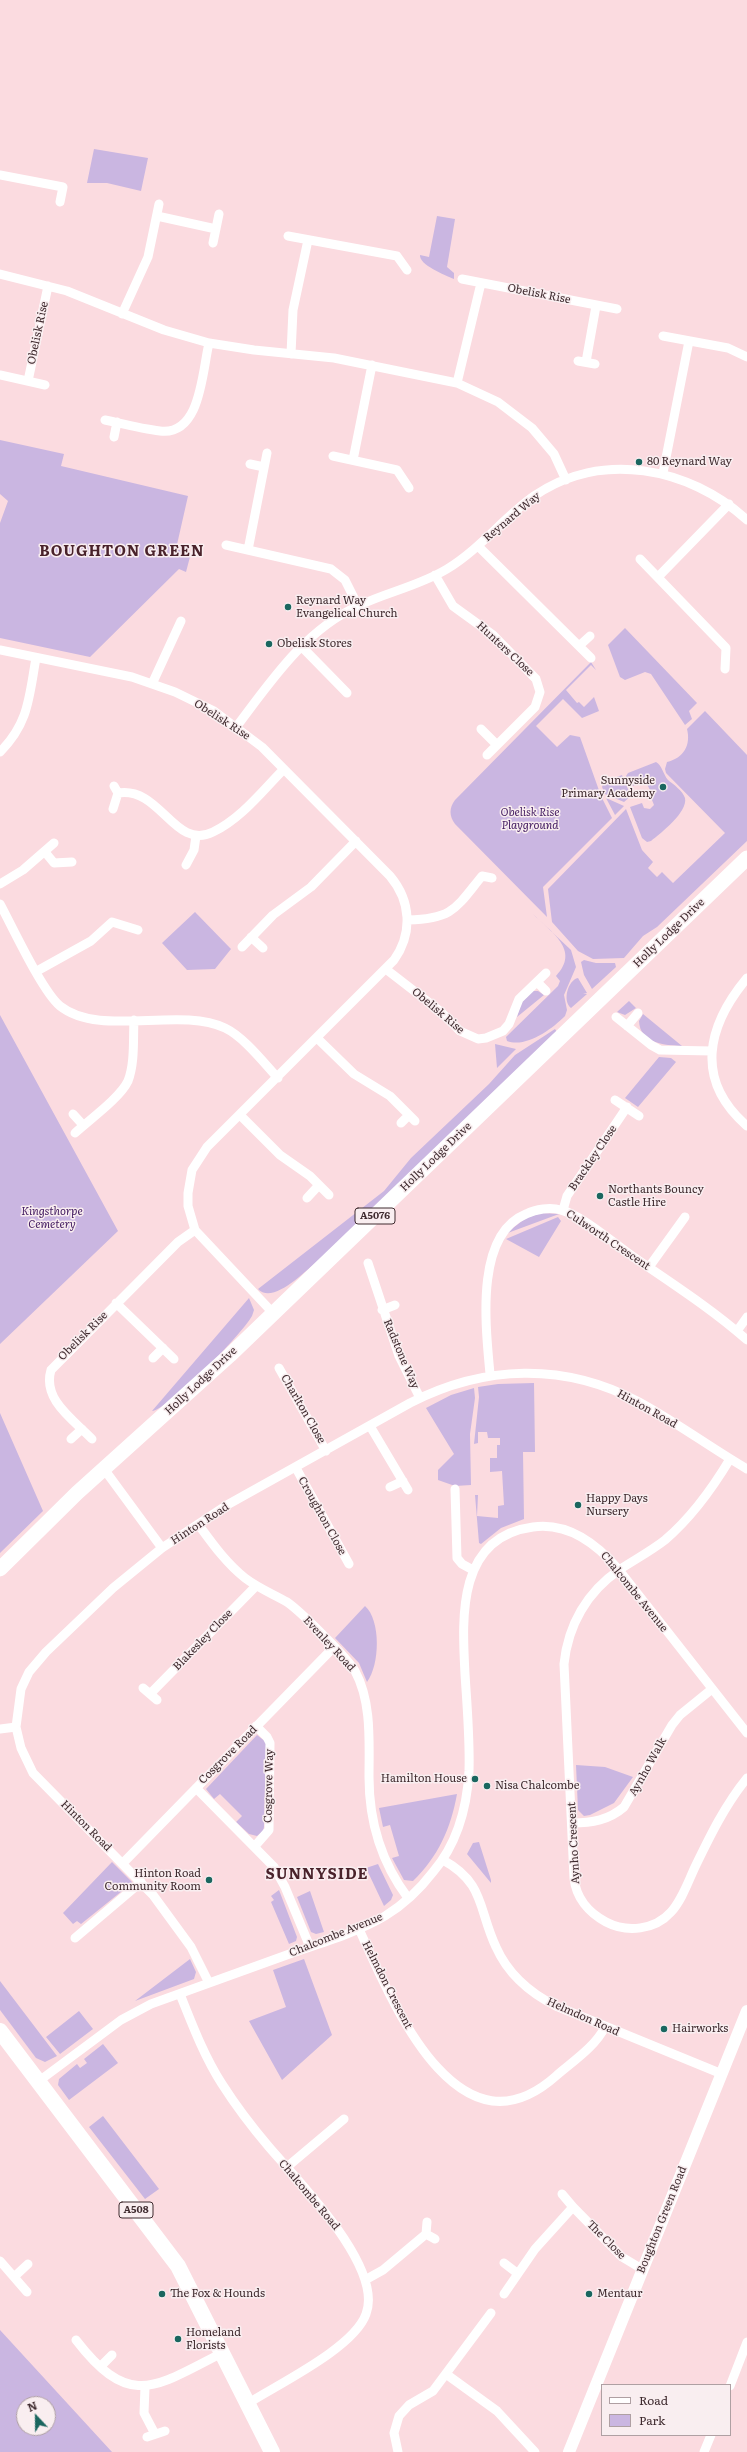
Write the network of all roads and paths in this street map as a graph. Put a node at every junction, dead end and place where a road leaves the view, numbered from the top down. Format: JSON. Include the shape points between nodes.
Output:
{"nodes":[{"id":1,"x":0,"y":175,"type":"edge"},
{"id":2,"x":60,"y":202,"type":"dead end"},
{"id":3,"x":159,"y":204,"type":"dead end"},
{"id":4,"x":219,"y":214,"type":"dead end"},
{"id":5,"x":157,"y":216,"type":"junction"},
{"id":6,"x":216,"y":229,"type":"junction"},
{"id":7,"x":288,"y":236,"type":"dead end"},
{"id":8,"x":308,"y":240,"type":"junction"},
{"id":9,"x":213,"y":243,"type":"dead end"},
{"id":10,"x":407,"y":270,"type":"dead end"},
{"id":11,"x":0,"y":274,"type":"edge"},
{"id":12,"x":462,"y":279,"type":"dead end"},
{"id":13,"x":481,"y":283,"type":"junction"},
{"id":14,"x":48,"y":286,"type":"junction"},
{"id":15,"x":596,"y":306,"type":"junction"},
{"id":16,"x":617,"y":309,"type":"dead end"},
{"id":17,"x":122,"y":314,"type":"junction"},
{"id":18,"x":663,"y":336,"type":"dead end"},
{"id":19,"x":689,"y":341,"type":"junction"},
{"id":20,"x":208,"y":343,"type":"junction"},
{"id":21,"x":291,"y":354,"type":"junction"},
{"id":22,"x":747,"y":358,"type":"edge"},
{"id":23,"x":586,"y":362,"type":"dead end"},
{"id":24,"x":372,"y":365,"type":"junction"},
{"id":25,"x":0,"y":375,"type":"edge"},
{"id":26,"x":28,"y":381,"type":"junction"},
{"id":27,"x":457,"y":383,"type":"junction"},
{"id":28,"x":45,"y":385,"type":"dead end"},
{"id":29,"x":105,"y":420,"type":"dead end"},
{"id":30,"x":117,"y":422,"type":"junction"},
{"id":31,"x":114,"y":437,"type":"dead end"},
{"id":32,"x":267,"y":453,"type":"dead end"},
{"id":33,"x":333,"y":456,"type":"dead end"},
{"id":34,"x":353,"y":460,"type":"junction"},
{"id":35,"x":250,"y":464,"type":"dead end"},
{"id":36,"x":264,"y":467,"type":"junction"},
{"id":37,"x":663,"y":473,"type":"junction"},
{"id":38,"x":566,"y":480,"type":"junction"},
{"id":39,"x":409,"y":488,"type":"dead end"},
{"id":40,"x":729,"y":504,"type":"junction"},
{"id":41,"x":747,"y":520,"type":"edge"},
{"id":42,"x":226,"y":545,"type":"dead end"},
{"id":43,"x":478,"y":546,"type":"junction"},
{"id":44,"x":248,"y":550,"type":"junction"},
{"id":45,"x":640,"y":559,"type":"dead end"},
{"id":46,"x":435,"y":575,"type":"junction"},
{"id":47,"x":658,"y":577,"type":"junction"},
{"id":48,"x":358,"y":606,"type":"junction"},
{"id":49,"x":181,"y":621,"type":"dead end"},
{"id":50,"x":590,"y":636,"type":"dead end"},
{"id":51,"x":580,"y":646,"type":"junction"},
{"id":52,"x":302,"y":647,"type":"junction"},
{"id":53,"x":0,"y":650,"type":"edge"},
{"id":54,"x":36,"y":658,"type":"junction"},
{"id":55,"x":591,"y":658,"type":"dead end"},
{"id":56,"x":725,"y":669,"type":"dead end"},
{"id":57,"x":152,"y":684,"type":"junction"},
{"id":58,"x":347,"y":693,"type":"dead end"},
{"id":59,"x":237,"y":726,"type":"junction"},
{"id":60,"x":481,"y":728,"type":"dead end"},
{"id":61,"x":497,"y":744,"type":"junction"},
{"id":62,"x":0,"y":752,"type":"edge"},
{"id":63,"x":487,"y":755,"type":"dead end"},
{"id":64,"x":284,"y":769,"type":"junction"},
{"id":65,"x":113,"y":809,"type":"dead end"},
{"id":66,"x":196,"y":836,"type":"junction"},
{"id":67,"x":356,"y":841,"type":"junction"},
{"id":68,"x":54,"y":843,"type":"dead end"},
{"id":69,"x":45,"y":852,"type":"junction"},
{"id":70,"x":747,"y":858,"type":"edge"},
{"id":71,"x":72,"y":862,"type":"dead end"},
{"id":72,"x":186,"y":865,"type":"dead end"},
{"id":73,"x":485,"y":874,"type":"dead end"},
{"id":74,"x":0,"y":884,"type":"edge"},
{"id":75,"x":0,"y":904,"type":"edge"},
{"id":76,"x":408,"y":920,"type":"junction"},
{"id":77,"x":138,"y":930,"type":"dead end"},
{"id":78,"x":251,"y":937,"type":"junction"},
{"id":79,"x":242,"y":947,"type":"dead end"},
{"id":80,"x":263,"y":948,"type":"dead end"},
{"id":81,"x":387,"y":970,"type":"junction"},
{"id":82,"x":37,"y":971,"type":"junction"},
{"id":83,"x":546,"y":973,"type":"dead end"},
{"id":84,"x":747,"y":978,"type":"edge"},
{"id":85,"x":537,"y":982,"type":"junction"},
{"id":86,"x":546,"y":991,"type":"dead end"},
{"id":87,"x":638,"y":1013,"type":"dead end"},
{"id":88,"x":616,"y":1017,"type":"dead end"},
{"id":89,"x":134,"y":1020,"type":"junction"},
{"id":90,"x":627,"y":1026,"type":"junction"},
{"id":91,"x":318,"y":1039,"type":"junction"},
{"id":92,"x":712,"y":1051,"type":"junction"},
{"id":93,"x":278,"y":1078,"type":"junction"},
{"id":94,"x":615,"y":1100,"type":"dead end"},
{"id":95,"x":627,"y":1107,"type":"junction"},
{"id":96,"x":73,"y":1114,"type":"dead end"},
{"id":97,"x":240,"y":1115,"type":"junction"},
{"id":98,"x":639,"y":1116,"type":"dead end"},
{"id":99,"x":401,"y":1123,"type":"dead end"},
{"id":100,"x":83,"y":1125,"type":"junction"},
{"id":101,"x":747,"y":1126,"type":"edge"},
{"id":102,"x":75,"y":1133,"type":"dead end"},
{"id":103,"x":319,"y":1185,"type":"junction"},
{"id":104,"x":329,"y":1195,"type":"dead end"},
{"id":105,"x":307,"y":1198,"type":"dead end"},
{"id":106,"x":563,"y":1210,"type":"junction"},
{"id":107,"x":684,"y":1217,"type":"dead end"},
{"id":108,"x":195,"y":1230,"type":"junction"},
{"id":109,"x":368,"y":1263,"type":"dead end"},
{"id":110,"x":649,"y":1267,"type":"junction"},
{"id":111,"x":116,"y":1303,"type":"junction"},
{"id":112,"x":395,"y":1305,"type":"dead end"},
{"id":113,"x":382,"y":1310,"type":"junction"},
{"id":114,"x":273,"y":1313,"type":"junction"},
{"id":115,"x":747,"y":1317,"type":"edge"},
{"id":116,"x":737,"y":1331,"type":"junction"},
{"id":117,"x":747,"y":1340,"type":"edge"},
{"id":118,"x":163,"y":1348,"type":"junction"},
{"id":119,"x":153,"y":1358,"type":"dead end"},
{"id":120,"x":174,"y":1359,"type":"dead end"},
{"id":121,"x":279,"y":1368,"type":"dead end"},
{"id":122,"x":490,"y":1374,"type":"junction"},
{"id":123,"x":420,"y":1398,"type":"junction"},
{"id":124,"x":370,"y":1426,"type":"junction"},
{"id":125,"x":82,"y":1429,"type":"junction"},
{"id":126,"x":71,"y":1439,"type":"dead end"},
{"id":127,"x":92,"y":1439,"type":"dead end"},
{"id":128,"x":326,"y":1451,"type":"junction"},
{"id":129,"x":730,"y":1459,"type":"junction"},
{"id":130,"x":296,"y":1468,"type":"junction"},
{"id":131,"x":747,"y":1469,"type":"edge"},
{"id":132,"x":104,"y":1470,"type":"junction"},
{"id":133,"x":402,"y":1481,"type":"junction"},
{"id":134,"x":390,"y":1487,"type":"dead end"},
{"id":135,"x":455,"y":1488,"type":"dead end"},
{"id":136,"x":408,"y":1490,"type":"dead end"},
{"id":137,"x":198,"y":1524,"type":"junction"},
{"id":138,"x":162,"y":1548,"type":"junction"},
{"id":139,"x":349,"y":1564,"type":"dead end"},
{"id":140,"x":0,"y":1569,"type":"edge"},
{"id":141,"x":473,"y":1570,"type":"junction"},
{"id":142,"x":619,"y":1570,"type":"junction"},
{"id":143,"x":256,"y":1586,"type":"junction"},
{"id":144,"x":334,"y":1647,"type":"junction"},
{"id":145,"x":712,"y":1689,"type":"junction"},
{"id":146,"x":150,"y":1694,"type":"dead end"},
{"id":147,"x":256,"y":1726,"type":"junction"},
{"id":148,"x":16,"y":1727,"type":"junction"},
{"id":149,"x":0,"y":1729,"type":"edge"},
{"id":150,"x":747,"y":1734,"type":"edge"},
{"id":151,"x":747,"y":1778,"type":"edge"},
{"id":152,"x":196,"y":1788,"type":"junction"},
{"id":153,"x":572,"y":1824,"type":"junction"},
{"id":154,"x":256,"y":1846,"type":"junction"},
{"id":155,"x":443,"y":1860,"type":"junction"},
{"id":156,"x":123,"y":1862,"type":"junction"},
{"id":157,"x":142,"y":1882,"type":"junction"},
{"id":158,"x":408,"y":1898,"type":"junction"},
{"id":159,"x":359,"y":1929,"type":"junction"},
{"id":160,"x":75,"y":1938,"type":"dead end"},
{"id":161,"x":310,"y":1947,"type":"junction"},
{"id":162,"x":209,"y":1983,"type":"junction"},
{"id":163,"x":180,"y":1994,"type":"junction"},
{"id":164,"x":747,"y":2011,"type":"edge"},
{"id":165,"x":605,"y":2027,"type":"junction"},
{"id":166,"x":0,"y":2031,"type":"edge"},
{"id":167,"x":722,"y":2074,"type":"junction"},
{"id":168,"x":39,"y":2081,"type":"junction"},
{"id":169,"x":344,"y":2119,"type":"dead end"},
{"id":170,"x":286,"y":2167,"type":"junction"},
{"id":171,"x":562,"y":2194,"type":"dead end"},
{"id":172,"x":573,"y":2207,"type":"junction"},
{"id":173,"x":427,"y":2222,"type":"dead end"},
{"id":174,"x":426,"y":2234,"type":"junction"},
{"id":175,"x":435,"y":2239,"type":"dead end"},
{"id":176,"x":0,"y":2261,"type":"edge"},
{"id":177,"x":504,"y":2263,"type":"dead end"},
{"id":178,"x":28,"y":2264,"type":"dead end"},
{"id":179,"x":642,"y":2269,"type":"junction"},
{"id":180,"x":518,"y":2273,"type":"junction"},
{"id":181,"x":14,"y":2276,"type":"junction"},
{"id":182,"x":365,"y":2280,"type":"junction"},
{"id":183,"x":27,"y":2292,"type":"dead end"},
{"id":184,"x":504,"y":2294,"type":"dead end"},
{"id":185,"x":491,"y":2313,"type":"dead end"},
{"id":186,"x":76,"y":2340,"type":"dead end"},
{"id":187,"x":747,"y":2342,"type":"edge"},
{"id":188,"x":222,"y":2353,"type":"junction"},
{"id":189,"x":112,"y":2355,"type":"dead end"},
{"id":190,"x":100,"y":2366,"type":"junction"},
{"id":191,"x":446,"y":2374,"type":"junction"},
{"id":192,"x":731,"y":2384,"type":"edge"},
{"id":193,"x":145,"y":2387,"type":"junction"},
{"id":194,"x":247,"y":2404,"type":"junction"},
{"id":195,"x":165,"y":2431,"type":"dead end"},
{"id":196,"x":711,"y":2436,"type":"edge"},
{"id":197,"x":272,"y":2452,"type":"edge"},
{"id":198,"x":398,"y":2452,"type":"edge"},
{"id":199,"x":535,"y":2452,"type":"edge"},
{"id":200,"x":569,"y":2452,"type":"edge"},
{"id":201,"x":704,"y":2452,"type":"edge"}],
"edges":[{"from":1,"to":2,"type":"street","via":[[63,187]]},
{"from":3,"to":5,"type":"street"},
{"from":4,"to":6,"type":"street"},
{"from":5,"to":6,"type":"street"},
{"from":5,"to":17,"type":"street","via":[[148,257]]},
{"from":6,"to":9,"type":"street"},
{"from":7,"to":8,"type":"street"},
{"from":8,"to":10,"type":"street","via":[[397,256]]},
{"from":8,"to":21,"type":"street","via":[[293,310]]},
{"from":11,"to":14,"type":"street","name":"Obelisk Rise"},
{"from":12,"to":13,"type":"street","name":"Obelisk Rise"},
{"from":13,"to":15,"type":"street","name":"Obelisk Rise"},
{"from":13,"to":27,"type":"street"},
{"from":14,"to":17,"type":"street","name":"Obelisk Rise"},
{"from":14,"to":26,"type":"street","name":"Obelisk Rise"},
{"from":15,"to":16,"type":"street","name":"Obelisk Rise"},
{"from":15,"to":23,"type":"street"},
{"from":17,"to":20,"type":"street","name":"Obelisk Rise"},
{"from":18,"to":19,"type":"street"},
{"from":19,"to":22,"type":"street","via":[[728,348]]},
{"from":19,"to":37,"type":"street"},
{"from":20,"to":21,"type":"street","name":"Obelisk Rise"},
{"from":20,"to":30,"type":"street","via":[[196,404],[188,422],[172,430],[161,431]]},
{"from":21,"to":24,"type":"street","name":"Obelisk Rise"},
{"from":24,"to":27,"type":"street","name":"Obelisk Rise"},
{"from":24,"to":34,"type":"street"},
{"from":25,"to":26,"type":"street"},
{"from":26,"to":28,"type":"street"},
{"from":27,"to":38,"type":"street","name":"Obelisk Rise","via":[[498,402],[532,428],[554,454]]},
{"from":29,"to":30,"type":"street"},
{"from":30,"to":31,"type":"street"},
{"from":32,"to":36,"type":"street"},
{"from":33,"to":34,"type":"street"},
{"from":34,"to":39,"type":"street","via":[[397,470]]},
{"from":35,"to":36,"type":"street"},
{"from":36,"to":44,"type":"street"},
{"from":37,"to":38,"type":"street","name":"Reynard Way","via":[[606,470]]},
{"from":37,"to":40,"type":"street","name":"Reynard Way","via":[[697,485]]},
{"from":38,"to":43,"type":"street","name":"Reynard Way","via":[[525,503]]},
{"from":40,"to":41,"type":"street","name":"Reynard Way"},
{"from":40,"to":47,"type":"street"},
{"from":42,"to":44,"type":"street"},
{"from":43,"to":46,"type":"street","name":"Reynard Way","via":[[457,563]]},
{"from":43,"to":51,"type":"street","name":"Reynard Way"},
{"from":44,"to":48,"type":"street","via":[[323,566],[337,572],[345,580]]},
{"from":45,"to":47,"type":"street"},
{"from":46,"to":48,"type":"street","name":"Reynard Way"},
{"from":46,"to":61,"type":"street","name":"Hunters Close","via":[[453,606],[501,642],[531,673],[539,686],[539,700],[535,707]]},
{"from":47,"to":56,"type":"street","via":[[726,648]]},
{"from":48,"to":52,"type":"street","name":"Reynard Way","via":[[330,622]]},
{"from":49,"to":57,"type":"street"},
{"from":50,"to":51,"type":"street"},
{"from":51,"to":55,"type":"street","name":"Reynard Way"},
{"from":52,"to":58,"type":"street"},
{"from":52,"to":59,"type":"street","name":"Reynard Way","via":[[272,679]]},
{"from":53,"to":54,"type":"street","name":"Obelisk Rise"},
{"from":54,"to":57,"type":"street","name":"Obelisk Rise","via":[[96,669]]},
{"from":54,"to":62,"type":"street","via":[[22,723],[14,738]]},
{"from":57,"to":59,"type":"street","name":"Obelisk Rise","via":[[194,701]]},
{"from":59,"to":64,"type":"street","name":"Obelisk Rise"},
{"from":60,"to":61,"type":"street"},
{"from":61,"to":63,"type":"street","name":"Hunters Close"},
{"from":64,"to":66,"type":"street","via":[[230,822],[214,832]]},
{"from":64,"to":67,"type":"street","name":"Obelisk Rise"},
{"from":65,"to":66,"type":"street","via":[[116,789],[132,792],[146,797],[180,828]]},
{"from":66,"to":72,"type":"street","via":[[194,850]]},
{"from":67,"to":76,"type":"street","name":"Obelisk Rise","via":[[397,884],[405,902]]},
{"from":67,"to":78,"type":"street","via":[[311,887],[273,915]]},
{"from":68,"to":69,"type":"street"},
{"from":69,"to":71,"type":"street","via":[[54,863]]},
{"from":69,"to":74,"type":"street"},
{"from":70,"to":114,"type":"main road","name":"Holly Lodge Drive","number":"A5076"},
{"from":73,"to":76,"type":"street","via":[[450,913],[433,919]]},
{"from":75,"to":82,"type":"street"},
{"from":76,"to":81,"type":"street","name":"Obelisk Rise","via":[[400,952]]},
{"from":77,"to":82,"type":"street","via":[[112,922],[91,941]]},
{"from":78,"to":79,"type":"street"},
{"from":78,"to":80,"type":"street"},
{"from":81,"to":85,"type":"street","name":"Obelisk Rise","via":[[440,1011],[460,1031],[478,1039],[503,1031],[509,1024],[519,999]]},
{"from":81,"to":91,"type":"street","name":"Obelisk Rise"},
{"from":82,"to":89,"type":"street","via":[[52,998],[66,1010],[87,1018]]},
{"from":83,"to":85,"type":"street","name":"Obelisk Rise"},
{"from":84,"to":92,"type":"street","via":[[722,1011],[715,1030]]},
{"from":85,"to":86,"type":"street"},
{"from":87,"to":90,"type":"street"},
{"from":88,"to":90,"type":"street"},
{"from":89,"to":93,"type":"street","via":[[198,1022],[225,1028]]},
{"from":89,"to":100,"type":"street","via":[[131,1066],[127,1082],[117,1095]]},
{"from":90,"to":92,"type":"street","via":[[660,1050]]},
{"from":91,"to":93,"type":"street","name":"Obelisk Rise"},
{"from":91,"to":99,"type":"street","via":[[354,1074],[390,1096],[412,1118]]},
{"from":92,"to":101,"type":"street","via":[[714,1073],[720,1092],[730,1109]]},
{"from":93,"to":97,"type":"street","name":"Obelisk Rise"},
{"from":94,"to":95,"type":"street"},
{"from":95,"to":98,"type":"street"},
{"from":95,"to":106,"type":"street","name":"Brackley Close","via":[[567,1196]]},
{"from":96,"to":100,"type":"street"},
{"from":97,"to":103,"type":"street","via":[[280,1155]]},
{"from":97,"to":108,"type":"street","name":"Obelisk Rise","via":[[206,1147],[192,1170],[188,1206]]},
{"from":100,"to":102,"type":"street"},
{"from":103,"to":104,"type":"street"},
{"from":103,"to":105,"type":"street"},
{"from":106,"to":110,"type":"street","name":"Culworth Crescent"},
{"from":106,"to":122,"type":"street","name":"Culworth Crescent","via":[[542,1209],[520,1216],[511,1221],[498,1239],[491,1262],[487,1295]]},
{"from":107,"to":110,"type":"street"},
{"from":108,"to":111,"type":"street","name":"Obelisk Rise","via":[[178,1242]]},
{"from":108,"to":114,"type":"street","name":"Obelisk Rise"},
{"from":109,"to":113,"type":"street","name":"Radstone Way"},
{"from":110,"to":116,"type":"street","name":"Culworth Crescent"},
{"from":111,"to":118,"type":"street","name":"Obelisk Rise"},
{"from":111,"to":125,"type":"street","name":"Obelisk Rise","via":[[55,1363],[49,1377],[53,1398]]},
{"from":112,"to":113,"type":"street","name":"Radstone Way"},
{"from":113,"to":123,"type":"street","name":"Radstone Way","via":[[399,1356]]},
{"from":114,"to":132,"type":"main road","name":"Holly Lodge Drive","number":"A5076"},
{"from":115,"to":116,"type":"street"},
{"from":116,"to":117,"type":"street","name":"Culworth Crescent"},
{"from":118,"to":119,"type":"street"},
{"from":118,"to":120,"type":"street","name":"Obelisk Rise"},
{"from":121,"to":128,"type":"street","name":"Charlton Close"},
{"from":122,"to":123,"type":"street","name":"Hinton Road","via":[[448,1385]]},
{"from":122,"to":129,"type":"street","name":"Hinton Road","via":[[550,1374],[609,1389],[638,1402]]},
{"from":123,"to":124,"type":"street","name":"Hinton Road"},
{"from":124,"to":128,"type":"street","name":"Hinton Road"},
{"from":124,"to":133,"type":"street"},
{"from":125,"to":126,"type":"street"},
{"from":125,"to":127,"type":"street","name":"Obelisk Rise"},
{"from":128,"to":130,"type":"street","name":"Hinton Road"},
{"from":129,"to":131,"type":"street","name":"Hinton Road"},
{"from":129,"to":142,"type":"street","name":"Aynho Crescent","via":[[700,1504],[678,1528],[651,1550]]},
{"from":130,"to":137,"type":"street","name":"Hinton Road"},
{"from":130,"to":139,"type":"street","name":"Croughton Close"},
{"from":132,"to":138,"type":"street"},
{"from":132,"to":140,"type":"main road","name":"Holly Lodge Drive","number":"A5076"},
{"from":133,"to":134,"type":"street"},
{"from":133,"to":136,"type":"street"},
{"from":135,"to":141,"type":"street","via":[[457,1558]]},
{"from":137,"to":138,"type":"street","name":"Hinton Road"},
{"from":137,"to":143,"type":"street","name":"Evenley Road","via":[[228,1564]]},
{"from":138,"to":148,"type":"street","name":"Hinton Road","via":[[113,1588],[37,1662],[21,1689]]},
{"from":141,"to":142,"type":"street","name":"Chalcombe Avenue","via":[[495,1542],[516,1530],[537,1526],[563,1529],[582,1537],[602,1552]]},
{"from":141,"to":155,"type":"street","name":"Chalcombe Avenue","via":[[463,1624],[469,1760],[467,1791],[455,1838]]},
{"from":142,"to":145,"type":"street","name":"Chalcombe Avenue"},
{"from":142,"to":153,"type":"street","name":"Aynho Crescent","via":[[586,1602],[572,1627],[567,1646],[565,1674]]},
{"from":143,"to":144,"type":"street","name":"Evenley Road","via":[[293,1607]]},
{"from":143,"to":146,"type":"street","name":"Blakesley Close"},
{"from":144,"to":147,"type":"street","name":"Cosgrove Road"},
{"from":144,"to":158,"type":"street","name":"Evenley Road","via":[[352,1667],[362,1690],[368,1726],[369,1789],[373,1820],[384,1860]]},
{"from":145,"to":150,"type":"street","name":"Chalcombe Avenue"},
{"from":145,"to":153,"type":"street","name":"Aynho Walk","via":[[672,1724],[624,1807],[614,1815],[598,1821]]},
{"from":147,"to":152,"type":"street","name":"Cosgrove Road"},
{"from":147,"to":154,"type":"street","name":"Cosgrove Way","via":[[270,1740],[270,1758],[269,1830]]},
{"from":148,"to":149,"type":"street"},
{"from":148,"to":156,"type":"street","name":"Hinton Road","via":[[21,1748],[33,1773]]},
{"from":151,"to":153,"type":"street","name":"Aynho Crescent","via":[[720,1817],[675,1907],[664,1918],[649,1926],[625,1929],[598,1918],[587,1907],[575,1886]]},
{"from":152,"to":154,"type":"street"},
{"from":152,"to":156,"type":"street","name":"Cosgrove Road"},
{"from":154,"to":161,"type":"street","via":[[280,1877]]},
{"from":155,"to":158,"type":"street","name":"Chalcombe Avenue"},
{"from":155,"to":165,"type":"street","name":"Helmdon Road","via":[[462,1872],[475,1887],[496,1948],[518,1979],[548,2002]]},
{"from":156,"to":157,"type":"street","name":"Hinton Road"},
{"from":157,"to":160,"type":"street"},
{"from":157,"to":162,"type":"street","name":"Hinton Road","via":[[186,1939]]},
{"from":158,"to":159,"type":"street","name":"Chalcombe Avenue","via":[[386,1916]]},
{"from":159,"to":161,"type":"street","name":"Chalcombe Avenue"},
{"from":159,"to":165,"type":"street","name":"Helmdon Crescent","via":[[396,2008],[419,2044],[451,2079],[484,2100],[513,2101],[536,2093],[593,2043]]},
{"from":161,"to":162,"type":"street","name":"Chalcombe Avenue"},
{"from":162,"to":163,"type":"street","name":"Chalcombe Avenue"},
{"from":163,"to":168,"type":"street","name":"Chalcombe Avenue","via":[[150,2004],[121,2020]]},
{"from":163,"to":170,"type":"street","name":"Chalcombe Road","via":[[204,2052],[222,2084]]},
{"from":164,"to":167,"type":"street","name":"Boughton Green Road"},
{"from":165,"to":167,"type":"street","name":"Helmdon Road"},
{"from":166,"to":168,"type":"highway","number":"A508"},
{"from":167,"to":179,"type":"street","name":"Boughton Green Road"},
{"from":168,"to":188,"type":"highway","number":"A508","via":[[172,2257]]},
{"from":169,"to":170,"type":"street"},
{"from":170,"to":182,"type":"street","name":"Chalcombe Road","via":[[336,2224]]},
{"from":171,"to":172,"type":"street","name":"The Close"},
{"from":172,"to":179,"type":"street","name":"The Close","via":[[622,2257]]},
{"from":172,"to":180,"type":"street","via":[[552,2228]]},
{"from":173,"to":174,"type":"street"},
{"from":174,"to":175,"type":"street"},
{"from":174,"to":182,"type":"street","via":[[383,2270]]},
{"from":176,"to":181,"type":"street"},
{"from":177,"to":180,"type":"street"},
{"from":178,"to":181,"type":"street"},
{"from":179,"to":200,"type":"street","name":"Boughton Green Road"},
{"from":180,"to":184,"type":"street"},
{"from":181,"to":183,"type":"street"},
{"from":182,"to":194,"type":"street","name":"Chalcombe Road","via":[[369,2296],[366,2314],[351,2337]]},
{"from":185,"to":191,"type":"street"},
{"from":186,"to":190,"type":"street"},
{"from":187,"to":192,"type":"street"},
{"from":188,"to":193,"type":"street","via":[[170,2379]]},
{"from":188,"to":194,"type":"highway","number":"A508"},
{"from":189,"to":190,"type":"street"},
{"from":190,"to":193,"type":"street","via":[[121,2381]]},
{"from":191,"to":198,"type":"street","via":[[433,2391],[409,2405],[399,2416],[394,2433]]},
{"from":191,"to":199,"type":"street","via":[[496,2412]]},
{"from":193,"to":195,"type":"street","via":[[144,2413],[151,2435]]},
{"from":194,"to":197,"type":"highway","number":"A508"},
{"from":196,"to":201,"type":"street"}]}
